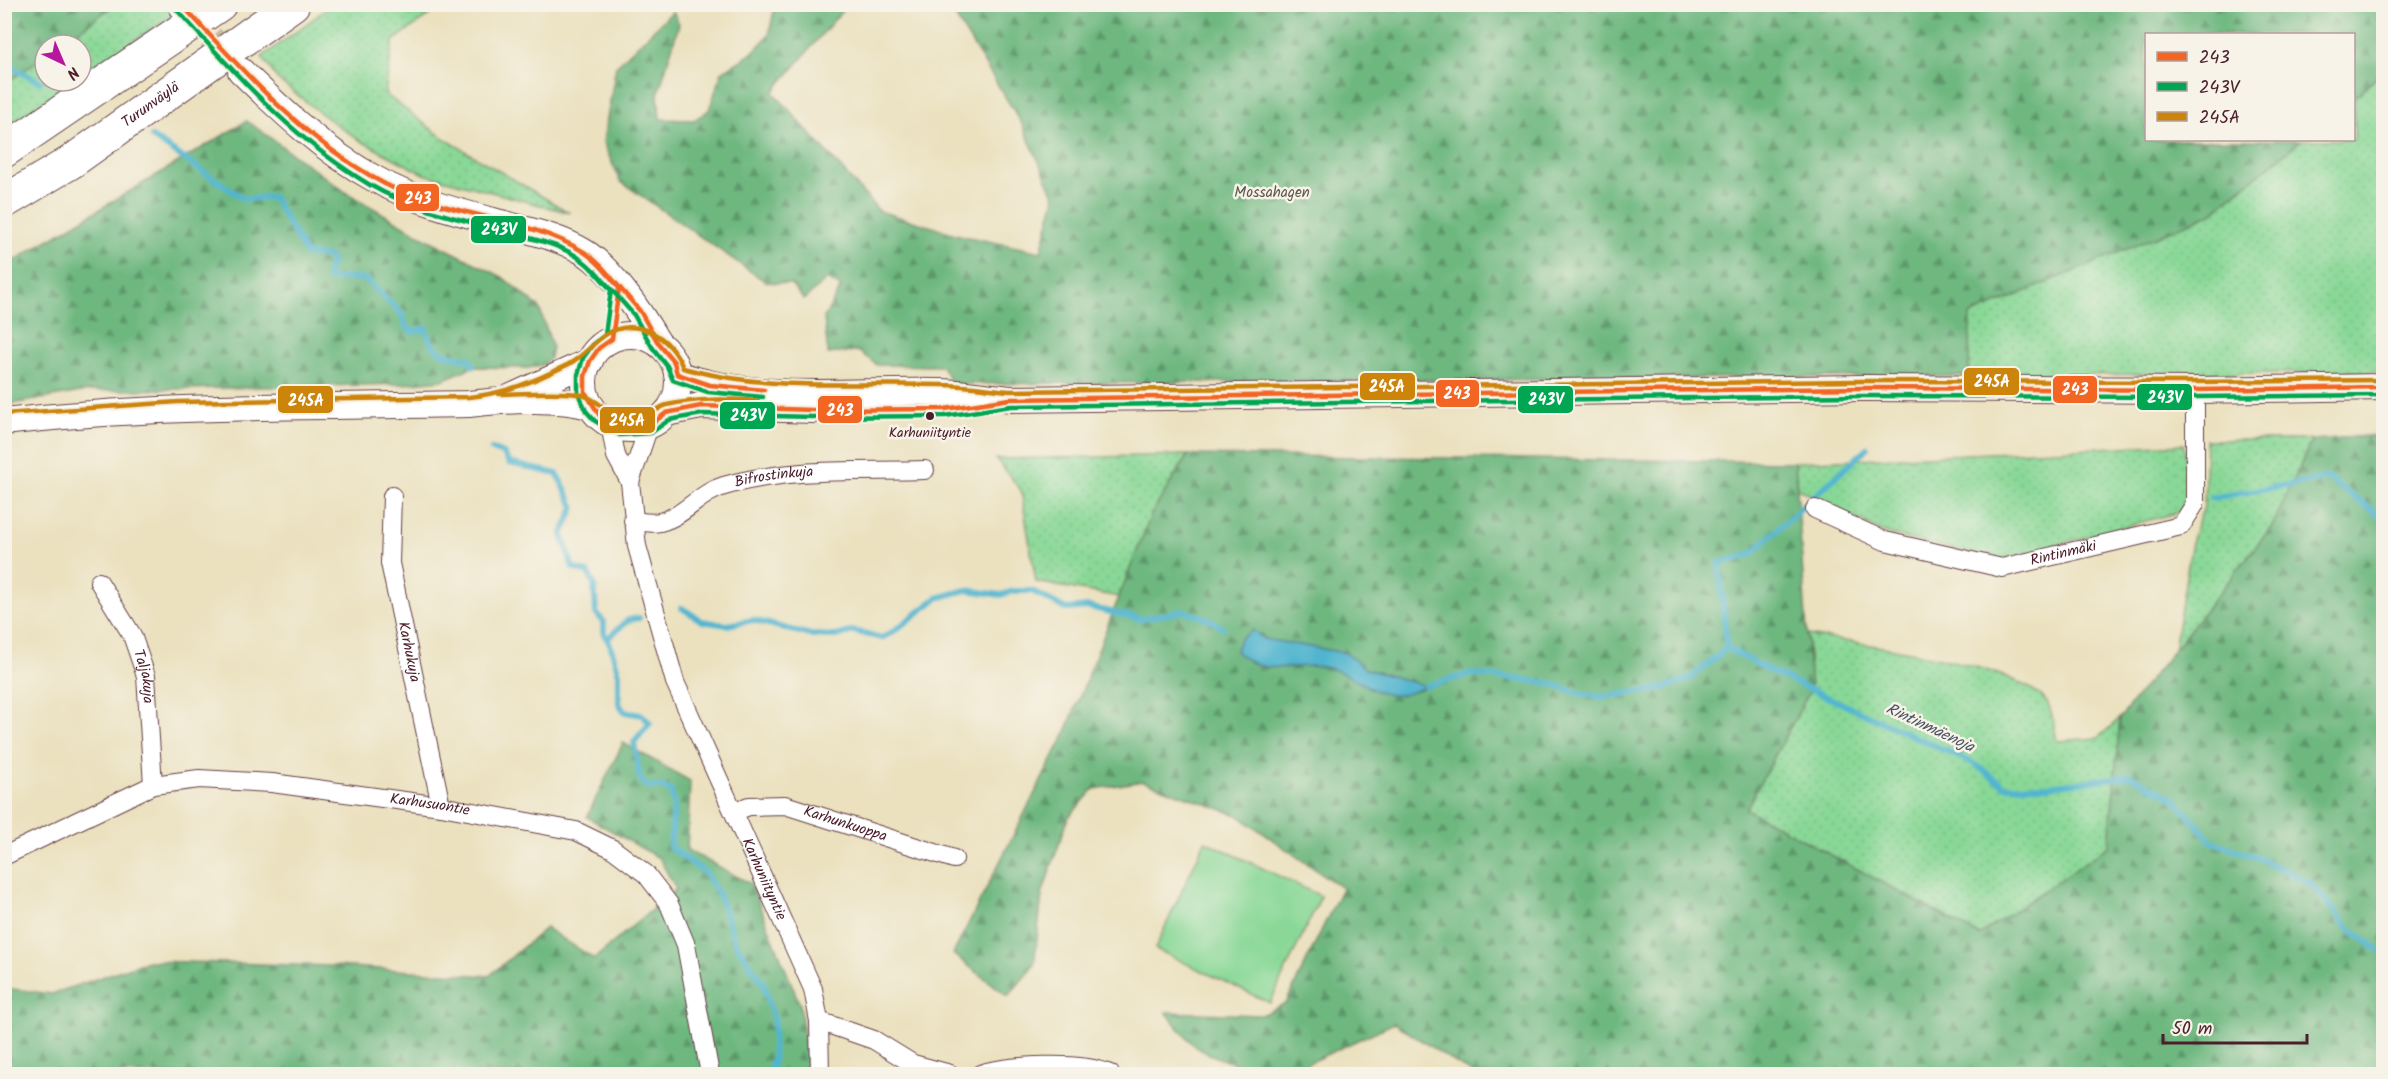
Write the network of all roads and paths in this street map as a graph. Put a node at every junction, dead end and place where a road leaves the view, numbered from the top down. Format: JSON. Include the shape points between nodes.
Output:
{"nodes":[{"id":1,"x":220,"y":4,"type":"edge"},
{"id":2,"x":293,"y":4,"type":"edge"},
{"id":3,"x":241,"y":70,"type":"tunnel mouth"},
{"id":4,"x":4,"y":151,"type":"edge"},
{"id":5,"x":4,"y":202,"type":"edge"},
{"id":6,"x":619,"y":288,"type":"junction"},
{"id":7,"x":612,"y":339,"type":"junction"},
{"id":8,"x":658,"y":343,"type":"junction"},
{"id":9,"x":590,"y":361,"type":"junction"},
{"id":10,"x":677,"y":374,"type":"junction"},
{"id":11,"x":2384,"y":387,"type":"edge"},
{"id":12,"x":2195,"y":390,"type":"junction"},
{"id":13,"x":1010,"y":399,"type":"junction"},
{"id":14,"x":504,"y":400,"type":"junction"},
{"id":15,"x":601,"y":415,"type":"junction"},
{"id":16,"x":657,"y":420,"type":"junction"},
{"id":17,"x":4,"y":422,"type":"edge"},
{"id":18,"x":925,"y":470,"type":"dead end"},
{"id":19,"x":630,"y":482,"type":"junction"},
{"id":20,"x":392,"y":496,"type":"dead end"},
{"id":21,"x":1815,"y":509,"type":"dead end"},
{"id":22,"x":633,"y":522,"type":"junction"},
{"id":23,"x":99,"y":582,"type":"dead end"},
{"id":24,"x":153,"y":785,"type":"junction"},
{"id":25,"x":441,"y":806,"type":"junction"},
{"id":26,"x":735,"y":811,"type":"junction"},
{"id":27,"x":4,"y":856,"type":"edge"},
{"id":28,"x":954,"y":859,"type":"dead end"},
{"id":29,"x":819,"y":1021,"type":"junction"},
{"id":30,"x":710,"y":1074,"type":"edge"},
{"id":31,"x":820,"y":1074,"type":"edge"},
{"id":32,"x":950,"y":1074,"type":"edge"},
{"id":33,"x":980,"y":1074,"type":"edge"},
{"id":34,"x":1110,"y":1074,"type":"edge"}],
"edges":[{"from":1,"to":4,"type":"highway"},
{"from":2,"to":5,"type":"highway","name":"Turunväylä","via":[[81,155]]},
{"from":3,"to":6,"type":"main road","via":[[317,140],[375,179],[423,201],[556,238],[586,253]]},
{"from":6,"to":7,"type":"main road"},
{"from":6,"to":8,"type":"main road","via":[[640,311]]},
{"from":7,"to":8,"type":"main road","via":[[628,335]]},
{"from":7,"to":9,"type":"main road"},
{"from":8,"to":10,"type":"main road","via":[[674,362]]},
{"from":9,"to":14,"type":"main road"},
{"from":9,"to":15,"type":"main road","via":[[585,392]]},
{"from":10,"to":13,"type":"main road","via":[[710,385],[799,392],[943,392]]},
{"from":10,"to":16,"type":"main road","via":[[678,388]]},
{"from":11,"to":12,"type":"main road"},
{"from":12,"to":13,"type":"main road","via":[[1863,388]]},
{"from":12,"to":21,"type":"street","name":"Rintinmäki","via":[[2195,504],[2181,526],[2002,568],[1885,541]]},
{"from":13,"to":16,"type":"main road","via":[[945,409],[701,406]]},
{"from":14,"to":15,"type":"main road","via":[[578,402]]},
{"from":14,"to":17,"type":"main road","via":[[82,413]]},
{"from":15,"to":16,"type":"main road","via":[[636,429]]},
{"from":15,"to":19,"type":"street","name":"Karhuniityntie"},
{"from":16,"to":19,"type":"street","name":"Karhuniityntie"},
{"from":18,"to":22,"type":"street","name":"Bifrostinkuja","via":[[811,470],[766,477],[707,492],[683,512],[659,522]]},
{"from":19,"to":22,"type":"street","name":"Karhuniityntie"},
{"from":20,"to":25,"type":"street","name":"Karhukuja","via":[[390,563]]},
{"from":22,"to":26,"type":"street","name":"Karhuniityntie","via":[[646,585],[675,682]]},
{"from":23,"to":24,"type":"street","name":"Taljakuja","via":[[132,635],[146,676]]},
{"from":24,"to":25,"type":"street","name":"Karhusuontie","via":[[200,779],[272,783]]},
{"from":24,"to":27,"type":"street","name":"Karhusuontie"},
{"from":25,"to":30,"type":"street","name":"Karhusuontie","via":[[576,831],[614,849],[646,874],[669,904],[686,945]]},
{"from":26,"to":28,"type":"street","name":"Karhunkuoppa","via":[[749,806],[785,805]]},
{"from":26,"to":29,"type":"street","name":"Karhuniityntie","via":[[806,970]]},
{"from":29,"to":31,"type":"street","name":"Karhuniityntie"},
{"from":29,"to":32,"type":"street","via":[[874,1040],[913,1064]]},
{"from":33,"to":34,"type":"street","via":[[999,1068],[1073,1066]]}]}
